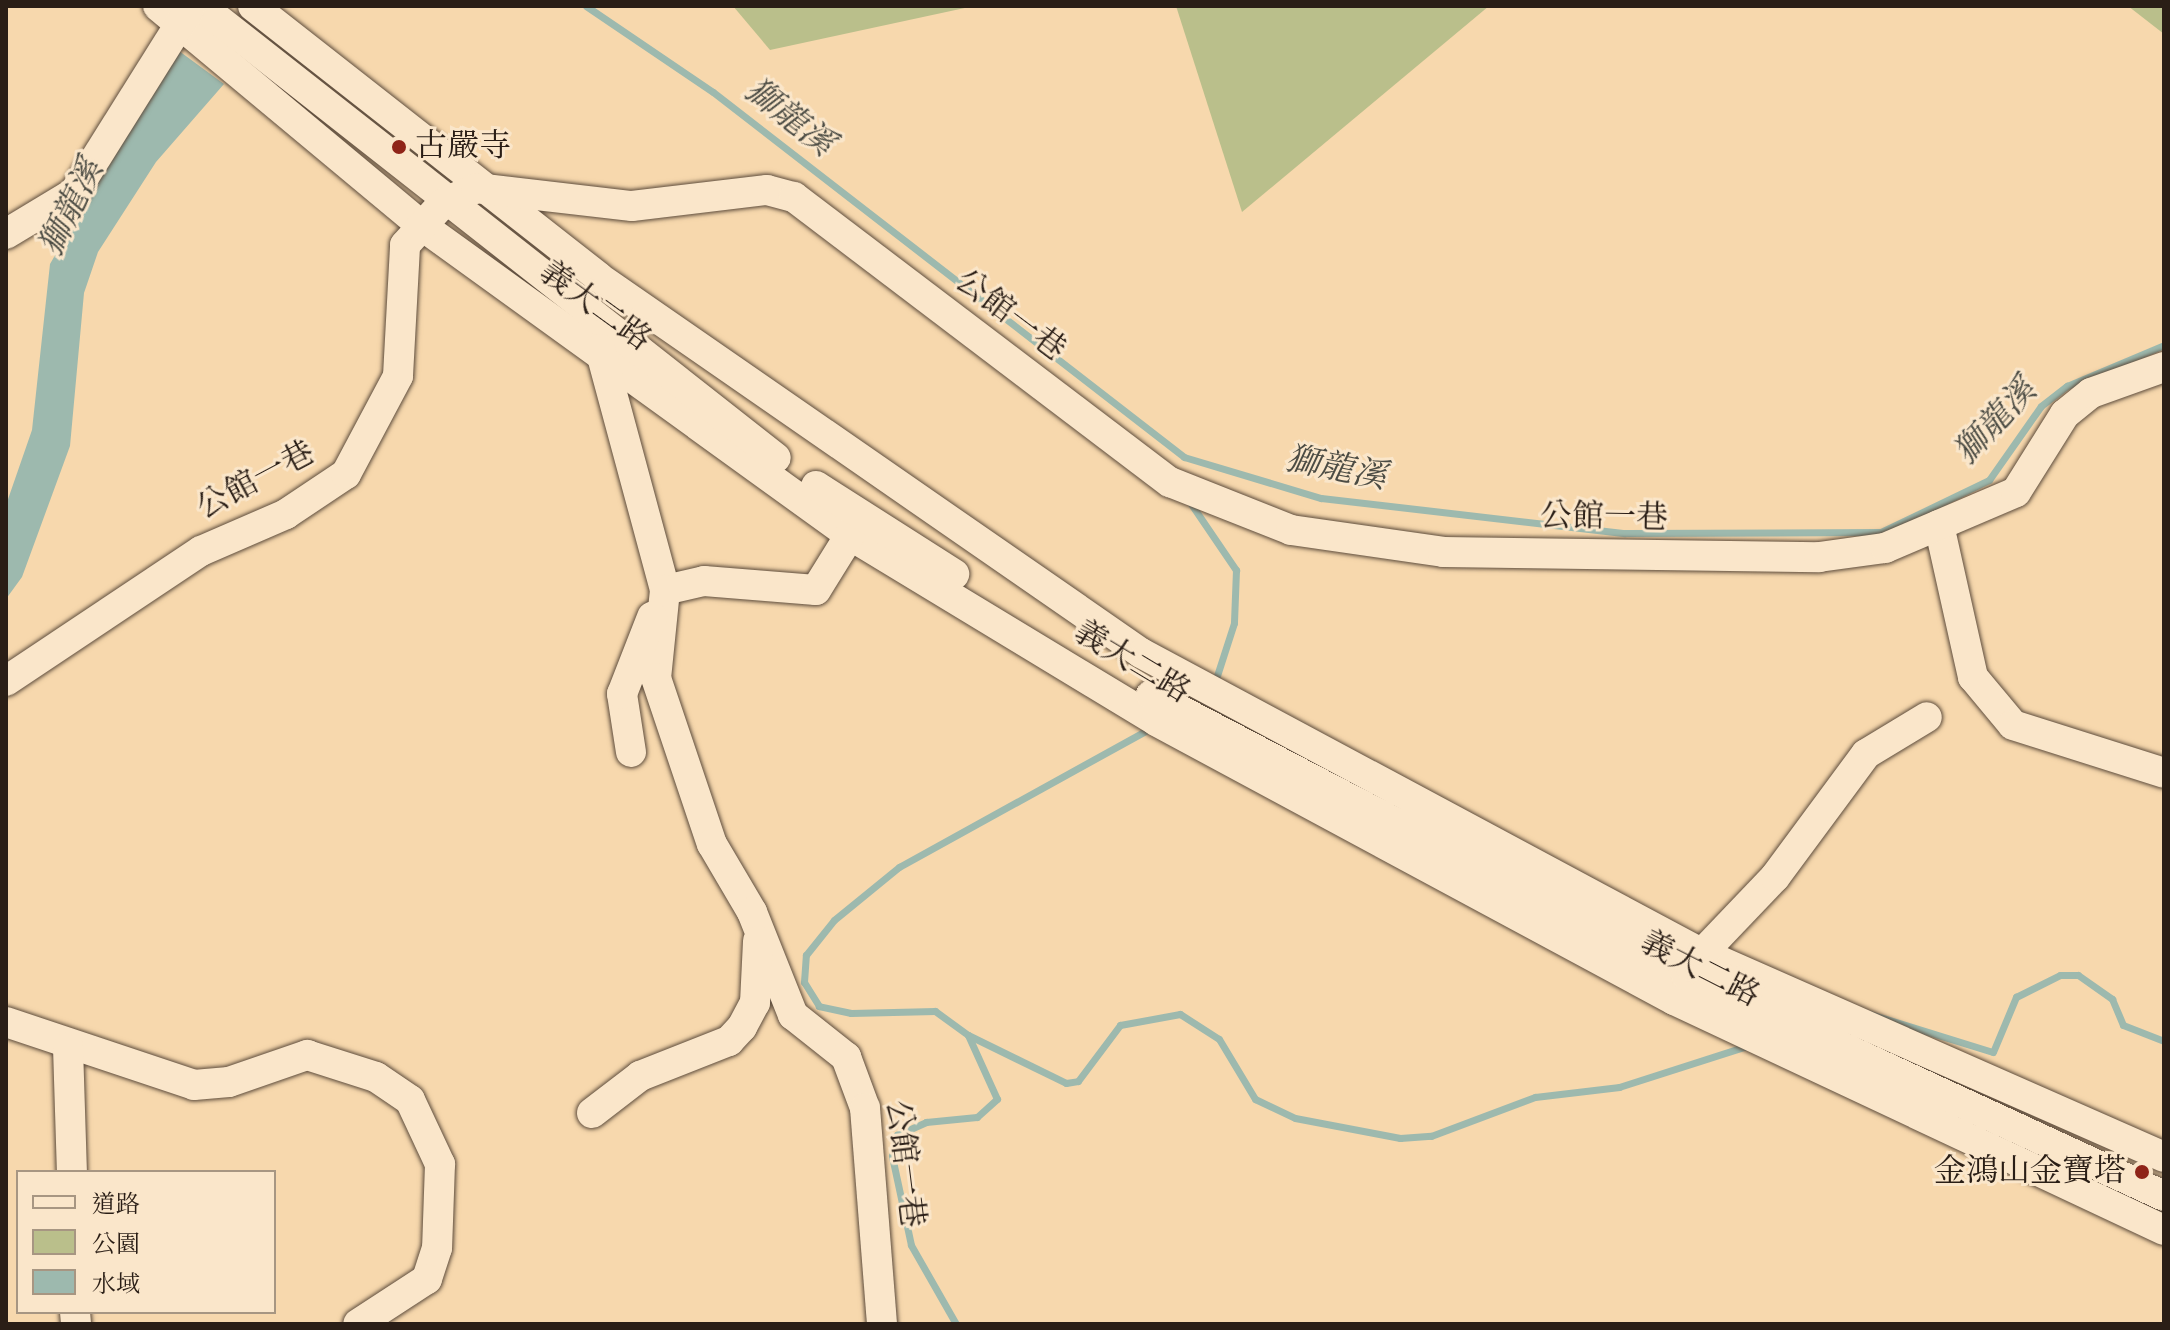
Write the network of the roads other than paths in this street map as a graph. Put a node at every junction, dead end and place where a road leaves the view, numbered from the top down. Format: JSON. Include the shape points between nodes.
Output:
{"nodes":[{"id":1,"x":253,"y":6,"type":"edge"},
{"id":2,"x":182,"y":10,"type":"edge"},
{"id":3,"x":257,"y":70,"type":"junction"},
{"id":4,"x":476,"y":188,"type":"junction"},
{"id":5,"x":443,"y":203,"type":"junction"},
{"id":6,"x":421,"y":225,"type":"junction"},
{"id":7,"x":6,"y":234,"type":"edge"},
{"id":8,"x":592,"y":316,"type":"junction"},
{"id":9,"x":601,"y":356,"type":"junction"},
{"id":10,"x":2164,"y":367,"type":"edge"},
{"id":11,"x":1939,"y":525,"type":"junction"},
{"id":12,"x":856,"y":527,"type":"junction"},
{"id":13,"x":665,"y":590,"type":"junction"},
{"id":14,"x":6,"y":681,"type":"edge"},
{"id":15,"x":1927,"y":717,"type":"dead end"},
{"id":16,"x":631,"y":752,"type":"dead end"},
{"id":17,"x":2164,"y":773,"type":"edge"},
{"id":18,"x":752,"y":912,"type":"junction"},
{"id":19,"x":1686,"y":975,"type":"junction"},
{"id":20,"x":6,"y":1022,"type":"edge"},
{"id":21,"x":68,"y":1047,"type":"junction"},
{"id":22,"x":592,"y":1113,"type":"dead end"},
{"id":23,"x":2164,"y":1157,"type":"edge"},
{"id":24,"x":72,"y":1170,"type":"edge"},
{"id":25,"x":2164,"y":1196,"type":"edge"},
{"id":26,"x":2164,"y":1230,"type":"edge"},
{"id":27,"x":358,"y":1324,"type":"edge"},
{"id":28,"x":882,"y":1324,"type":"edge"}],
"edges":[{"from":1,"to":4,"type":"street","name":"義大二路"},
{"from":2,"to":3,"type":"street","name":"義大二路"},
{"from":2,"to":7,"type":"street","via":[[74,193]]},
{"from":3,"to":5,"type":"street","name":"義大二路"},
{"from":3,"to":6,"type":"street","name":"義大二路"},
{"from":4,"to":5,"type":"street","name":"公館一巷"},
{"from":4,"to":11,"type":"street","name":"公館一巷","via":[[632,206],[767,190],[794,197],[1170,482],[1291,530],[1443,552],[1819,557],[1885,548]]},
{"from":4,"to":19,"type":"street","name":"義大二路","via":[[1141,653]]},
{"from":5,"to":6,"type":"street","name":"公館一巷"},
{"from":5,"to":8,"type":"street","name":"義大二路"},
{"from":6,"to":9,"type":"street","name":"義大二路"},
{"from":6,"to":14,"type":"street","name":"公館一巷","via":[[405,245],[398,376],[346,474],[286,514],[201,551]]},
{"from":8,"to":9,"type":"street","name":"公館一巷"},
{"from":8,"to":12,"type":"street","name":"義大二路"},
{"from":9,"to":12,"type":"street","name":"義大二路"},
{"from":9,"to":13,"type":"street","name":"公館一巷"},
{"from":10,"to":11,"type":"street","name":"公館一巷","via":[[2091,393],[2065,414],[2016,492]]},
{"from":11,"to":17,"type":"street","via":[[1973,677],[2013,725]]},
{"from":12,"to":13,"type":"street","via":[[816,590],[704,581]]},
{"from":12,"to":19,"type":"street","name":"義大二路","via":[[1149,694]]},
{"from":13,"to":16,"type":"street","via":[[622,694]]},
{"from":13,"to":18,"type":"street","name":"公館一巷","via":[[655,644],[660,700],[712,844]]},
{"from":15,"to":19,"type":"street","via":[[1866,754],[1775,877]]},
{"from":18,"to":22,"type":"street","via":[[758,985],[742,1027],[729,1041],[640,1076]]},
{"from":18,"to":28,"type":"street","name":"公館一巷","via":[[793,1015],[846,1057],[865,1108]]},
{"from":19,"to":23,"type":"street","name":"義大二路"},
{"from":19,"to":25,"type":"street","name":"義大二路"},
{"from":19,"to":26,"type":"street","name":"義大二路"},
{"from":20,"to":21,"type":"street"},
{"from":21,"to":24,"type":"street"},
{"from":21,"to":27,"type":"street","via":[[194,1085],[229,1082],[307,1055],[376,1077],[410,1100],[440,1164],[437,1248],[427,1279]]}]}
